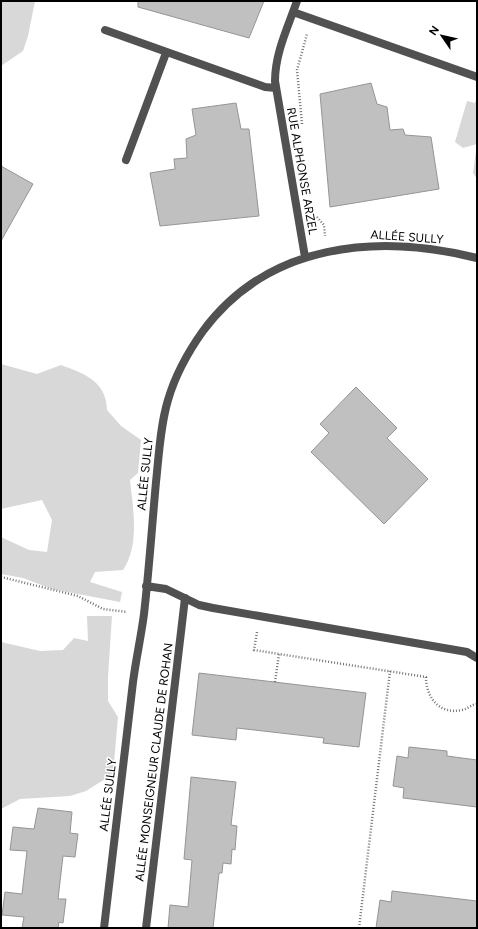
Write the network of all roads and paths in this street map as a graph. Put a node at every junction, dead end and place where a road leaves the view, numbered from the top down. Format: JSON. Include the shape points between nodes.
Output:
{"nodes":[{"id":1,"x":297,"y":1,"type":"edge"},
{"id":2,"x":293,"y":12,"type":"junction"},
{"id":3,"x":312,"y":19,"type":"junction"},
{"id":4,"x":105,"y":30,"type":"dead end"},
{"id":5,"x":166,"y":53,"type":"junction"},
{"id":6,"x":477,"y":77,"type":"edge"},
{"id":7,"x":276,"y":88,"type":"junction"},
{"id":8,"x":302,"y":126,"type":"dead end"},
{"id":9,"x":126,"y":160,"type":"dead end"},
{"id":10,"x":315,"y":212,"type":"dead end"},
{"id":11,"x":326,"y":252,"type":"junction"},
{"id":12,"x":305,"y":257,"type":"junction"},
{"id":13,"x":477,"y":258,"type":"edge"},
{"id":14,"x":1,"y":577,"type":"edge"},
{"id":15,"x":146,"y":586,"type":"junction"},
{"id":16,"x":185,"y":598,"type":"junction"},
{"id":17,"x":144,"y":614,"type":"junction"},
{"id":18,"x":257,"y":636,"type":"dead end"},
{"id":19,"x":279,"y":654,"type":"junction"},
{"id":20,"x":477,"y":658,"type":"edge"},
{"id":21,"x":390,"y":671,"type":"junction"},
{"id":22,"x":275,"y":682,"type":"dead end"},
{"id":23,"x":477,"y":704,"type":"edge"},
{"id":24,"x":104,"y":928,"type":"edge"},
{"id":25,"x":146,"y":928,"type":"edge"},
{"id":26,"x":359,"y":928,"type":"edge"}],
"edges":[{"from":1,"to":2,"type":"street","name":"RUE ALPHONSE ARZEL"},
{"from":2,"to":3,"type":"street"},
{"from":2,"to":7,"type":"street","name":"RUE ALPHONSE ARZEL","via":[[275,66]]},
{"from":3,"to":6,"type":"street"},
{"from":3,"to":8,"type":"path","via":[[297,70]]},
{"from":4,"to":5,"type":"street"},
{"from":5,"to":7,"type":"street","via":[[265,87]]},
{"from":5,"to":9,"type":"street"},
{"from":7,"to":12,"type":"street","name":"RUE ALPHONSE ARZEL"},
{"from":10,"to":11,"type":"path","via":[[324,226]]},
{"from":11,"to":12,"type":"street","name":"ALLÉE SULLY"},
{"from":11,"to":13,"type":"street","name":"ALLÉE SULLY","via":[[360,246],[398,246]]},
{"from":12,"to":15,"type":"street","name":"ALLÉE SULLY","via":[[266,274],[226,304],[195,342],[176,377],[167,402],[160,438]]},
{"from":14,"to":17,"type":"path","via":[[78,596],[104,609]]},
{"from":15,"to":16,"type":"street","via":[[166,589]]},
{"from":15,"to":17,"type":"street","name":"ALLÉE SULLY"},
{"from":16,"to":20,"type":"street","via":[[213,608],[468,652]]},
{"from":16,"to":25,"type":"street","name":"ALLÉE MONSEIGNEUR CLAUDE DE ROHAN"},
{"from":17,"to":24,"type":"street","name":"ALLÉE SULLY"},
{"from":18,"to":19,"type":"path","via":[[254,650]]},
{"from":19,"to":21,"type":"path"},
{"from":19,"to":22,"type":"path"},
{"from":21,"to":23,"type":"path","via":[[426,677],[426,688],[430,697],[444,710],[462,710]]},
{"from":21,"to":26,"type":"path"}]}
